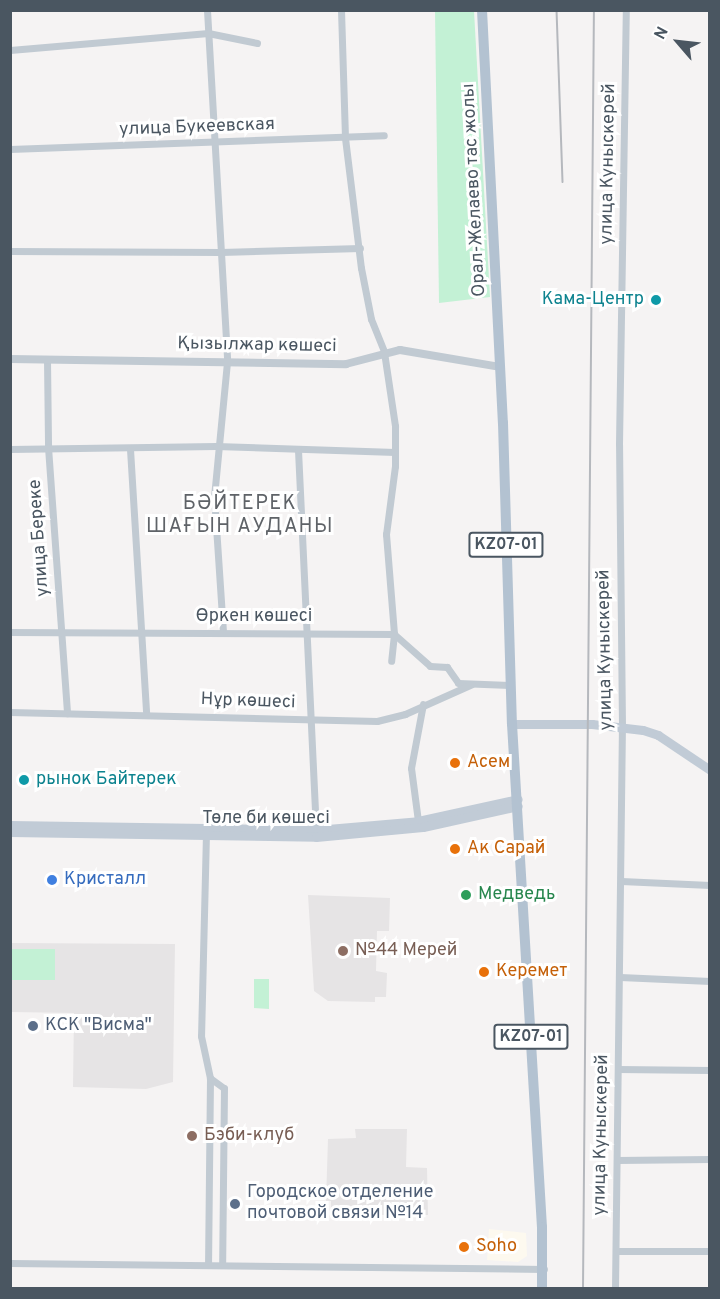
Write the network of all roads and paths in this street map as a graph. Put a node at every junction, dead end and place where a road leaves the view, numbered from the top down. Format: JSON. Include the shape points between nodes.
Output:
{"nodes":[{"id":1,"x":207,"y":10,"type":"edge"},
{"id":2,"x":341,"y":10,"type":"edge"},
{"id":3,"x":482,"y":10,"type":"edge"},
{"id":4,"x":626,"y":10,"type":"edge"},
{"id":5,"x":208,"y":33,"type":"junction"},
{"id":6,"x":257,"y":43,"type":"dead end"},
{"id":7,"x":10,"y":50,"type":"edge"},
{"id":8,"x":384,"y":135,"type":"dead end"},
{"id":9,"x":345,"y":138,"type":"junction"},
{"id":10,"x":214,"y":142,"type":"junction"},
{"id":11,"x":10,"y":149,"type":"edge"},
{"id":12,"x":360,"y":248,"type":"junction"},
{"id":13,"x":10,"y":251,"type":"edge"},
{"id":14,"x":221,"y":252,"type":"junction"},
{"id":15,"x":384,"y":352,"type":"junction"},
{"id":16,"x":10,"y":359,"type":"edge"},
{"id":17,"x":47,"y":360,"type":"junction"},
{"id":18,"x":227,"y":362,"type":"junction"},
{"id":19,"x":500,"y":367,"type":"junction"},
{"id":20,"x":216,"y":446,"type":"junction"},
{"id":21,"x":48,"y":447,"type":"junction"},
{"id":22,"x":10,"y":448,"type":"edge"},
{"id":23,"x":130,"y":448,"type":"junction"},
{"id":24,"x":298,"y":450,"type":"junction"},
{"id":25,"x":395,"y":452,"type":"junction"},
{"id":26,"x":62,"y":630,"type":"junction"},
{"id":27,"x":306,"y":631,"type":"junction"},
{"id":28,"x":10,"y":632,"type":"edge"},
{"id":29,"x":143,"y":632,"type":"junction"},
{"id":30,"x":223,"y":632,"type":"junction"},
{"id":31,"x":394,"y":634,"type":"junction"},
{"id":32,"x":392,"y":661,"type":"dead end"},
{"id":33,"x":477,"y":682,"type":"junction"},
{"id":34,"x":511,"y":685,"type":"junction"},
{"id":35,"x":423,"y":704,"type":"junction"},
{"id":36,"x":10,"y":712,"type":"edge"},
{"id":37,"x":67,"y":713,"type":"junction"},
{"id":38,"x":146,"y":713,"type":"junction"},
{"id":39,"x":310,"y":719,"type":"junction"},
{"id":40,"x":512,"y":724,"type":"junction"},
{"id":41,"x":622,"y":726,"type":"junction"},
{"id":42,"x":710,"y":770,"type":"edge"},
{"id":43,"x":518,"y":802,"type":"junction"},
{"id":44,"x":418,"y":821,"type":"junction"},
{"id":45,"x":10,"y":825,"type":"edge"},
{"id":46,"x":10,"y":832,"type":"edge"},
{"id":47,"x":206,"y":832,"type":"junction"},
{"id":48,"x":316,"y":833,"type":"junction"},
{"id":49,"x":621,"y":881,"type":"junction"},
{"id":50,"x":710,"y":885,"type":"edge"},
{"id":51,"x":620,"y":977,"type":"junction"},
{"id":52,"x":710,"y":981,"type":"edge"},
{"id":53,"x":618,"y":1069,"type":"junction"},
{"id":54,"x":710,"y":1070,"type":"edge"},
{"id":55,"x":210,"y":1078,"type":"junction"},
{"id":56,"x":710,"y":1158,"type":"edge"},
{"id":57,"x":617,"y":1160,"type":"junction"},
{"id":58,"x":616,"y":1251,"type":"junction"},
{"id":59,"x":710,"y":1251,"type":"edge"},
{"id":60,"x":10,"y":1263,"type":"edge"},
{"id":61,"x":208,"y":1264,"type":"junction"},
{"id":62,"x":222,"y":1265,"type":"junction"},
{"id":63,"x":544,"y":1269,"type":"junction"},
{"id":64,"x":542,"y":1288,"type":"edge"},
{"id":65,"x":615,"y":1288,"type":"edge"}],
"edges":[{"from":1,"to":5,"type":"street"},
{"from":2,"to":9,"type":"street"},
{"from":3,"to":19,"type":"main road","name":"Орал-Желаево тас жолы","number":"KZ07-01"},
{"from":4,"to":41,"type":"street","name":"улица Куныскерей","via":[[619,444]]},
{"from":5,"to":6,"type":"street"},
{"from":5,"to":7,"type":"street"},
{"from":5,"to":10,"type":"street"},
{"from":8,"to":9,"type":"street","name":"улица Букеевская"},
{"from":9,"to":10,"type":"street","name":"улица Букеевская"},
{"from":9,"to":12,"type":"street"},
{"from":10,"to":11,"type":"street","name":"улица Букеевская"},
{"from":10,"to":14,"type":"street"},
{"from":12,"to":14,"type":"street"},
{"from":12,"to":15,"type":"street","via":[[371,319]]},
{"from":13,"to":14,"type":"street"},
{"from":14,"to":18,"type":"street"},
{"from":15,"to":18,"type":"street","name":"Қызылжар көшесі","via":[[346,364]]},
{"from":15,"to":19,"type":"street","name":"Қызылжар көшесі","via":[[400,350]]},
{"from":15,"to":25,"type":"street","via":[[392,396]]},
{"from":16,"to":17,"type":"street","name":"Қызылжар көшесі"},
{"from":17,"to":18,"type":"street","name":"Қызылжар көшесі"},
{"from":17,"to":21,"type":"street","name":"улица Береке"},
{"from":18,"to":20,"type":"street"},
{"from":19,"to":34,"type":"main road","number":"KZ07-01"},
{"from":20,"to":23,"type":"street"},
{"from":20,"to":24,"type":"street"},
{"from":20,"to":30,"type":"street","via":[[214,496]]},
{"from":21,"to":22,"type":"street"},
{"from":21,"to":23,"type":"street"},
{"from":21,"to":26,"type":"street","name":"улица Береке"},
{"from":23,"to":29,"type":"street"},
{"from":24,"to":25,"type":"street"},
{"from":24,"to":27,"type":"street"},
{"from":25,"to":31,"type":"street","via":[[386,534]]},
{"from":26,"to":28,"type":"street","name":"Өркен көшесі"},
{"from":26,"to":29,"type":"street","name":"Өркен көшесі"},
{"from":26,"to":37,"type":"street","name":"улица Береке"},
{"from":27,"to":30,"type":"street","name":"Өркен көшесі"},
{"from":27,"to":31,"type":"street","name":"Өркен көшесі"},
{"from":27,"to":39,"type":"street"},
{"from":29,"to":30,"type":"street","name":"Өркен көшесі"},
{"from":29,"to":38,"type":"street"},
{"from":31,"to":32,"type":"street"},
{"from":31,"to":33,"type":"street","via":[[421,661],[447,668],[453,680]]},
{"from":33,"to":34,"type":"street"},
{"from":33,"to":35,"type":"street","name":"Нұр көшесі"},
{"from":34,"to":40,"type":"main road","number":"KZ07-01"},
{"from":35,"to":39,"type":"street","name":"Нұр көшесі","via":[[405,714],[377,721]]},
{"from":35,"to":44,"type":"street","via":[[411,768]]},
{"from":36,"to":37,"type":"street","name":"Нұр көшесі"},
{"from":37,"to":38,"type":"street","name":"Нұр көшесі"},
{"from":38,"to":39,"type":"street","name":"Нұр көшесі"},
{"from":39,"to":48,"type":"street"},
{"from":40,"to":41,"type":"main road"},
{"from":40,"to":43,"type":"main road","number":"KZ07-01"},
{"from":41,"to":42,"type":"main road","via":[[658,735]]},
{"from":41,"to":49,"type":"street","name":"улица Куныскерей"},
{"from":43,"to":44,"type":"main road","name":"Төле би көшесі"},
{"from":43,"to":48,"type":"main road","name":"Төле би көшесі","via":[[423,827]]},
{"from":43,"to":63,"type":"main road","number":"KZ07-01"},
{"from":44,"to":48,"type":"main road","name":"Төле би көшесі"},
{"from":45,"to":47,"type":"main road","name":"Төле би көшесі"},
{"from":46,"to":47,"type":"main road","name":"Төле би көшесі"},
{"from":47,"to":48,"type":"main road","name":"Төле би көшесі"},
{"from":47,"to":55,"type":"street","via":[[201,1036]]},
{"from":49,"to":50,"type":"street"},
{"from":49,"to":51,"type":"street","name":"улица Куныскерей"},
{"from":51,"to":52,"type":"street"},
{"from":51,"to":53,"type":"street","name":"улица Куныскерей"},
{"from":53,"to":54,"type":"street"},
{"from":53,"to":57,"type":"street","name":"улица Куныскерей"},
{"from":55,"to":61,"type":"street"},
{"from":55,"to":62,"type":"street","via":[[224,1088]]},
{"from":56,"to":57,"type":"street"},
{"from":57,"to":58,"type":"street","name":"улица Куныскерей"},
{"from":58,"to":59,"type":"street"},
{"from":58,"to":65,"type":"street","name":"улица Куныскерей"},
{"from":60,"to":61,"type":"street"},
{"from":61,"to":62,"type":"street"},
{"from":62,"to":63,"type":"street"},
{"from":63,"to":64,"type":"main road","number":"KZ07-01"}]}
